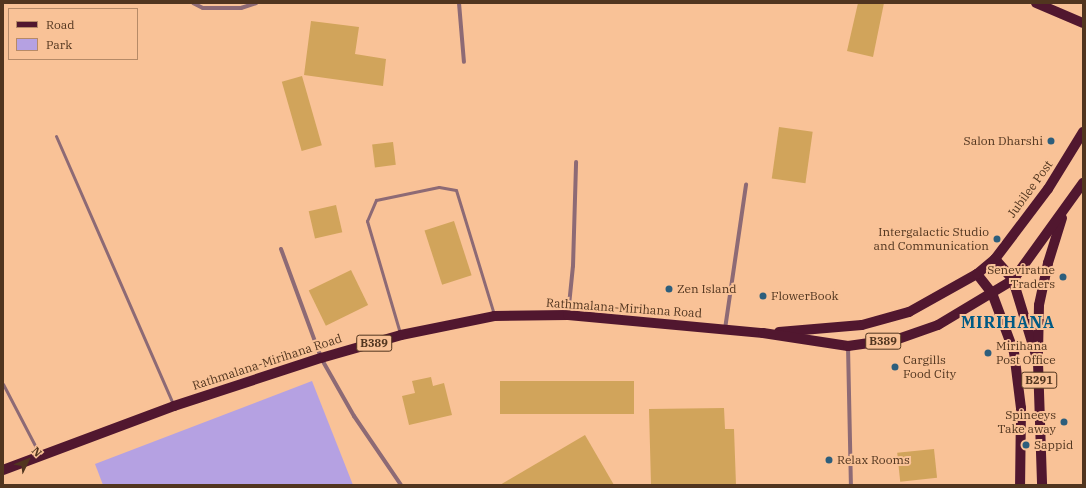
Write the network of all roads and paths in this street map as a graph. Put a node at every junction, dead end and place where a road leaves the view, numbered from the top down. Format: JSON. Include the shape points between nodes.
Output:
{"nodes":[{"id":1,"x":193,"y":3,"type":"edge"},
{"id":2,"x":256,"y":3,"type":"edge"},
{"id":3,"x":459,"y":3,"type":"edge"},
{"id":4,"x":1036,"y":3,"type":"edge"},
{"id":5,"x":1083,"y":22,"type":"edge"},
{"id":6,"x":464,"y":62,"type":"dead end"},
{"id":7,"x":1083,"y":132,"type":"edge"},
{"id":8,"x":56,"y":136,"type":"dead end"},
{"id":9,"x":576,"y":162,"type":"dead end"},
{"id":10,"x":1083,"y":183,"type":"edge"},
{"id":11,"x":746,"y":185,"type":"dead end"},
{"id":12,"x":1065,"y":209,"type":"junction"},
{"id":13,"x":281,"y":249,"type":"dead end"},
{"id":14,"x":995,"y":259,"type":"junction"},
{"id":15,"x":976,"y":274,"type":"junction"},
{"id":16,"x":1013,"y":280,"type":"junction"},
{"id":17,"x":992,"y":293,"type":"junction"},
{"id":18,"x":568,"y":314,"type":"junction"},
{"id":19,"x":494,"y":316,"type":"junction"},
{"id":20,"x":725,"y":329,"type":"junction"},
{"id":21,"x":763,"y":333,"type":"junction"},
{"id":22,"x":401,"y":335,"type":"junction"},
{"id":23,"x":848,"y":346,"type":"junction"},
{"id":24,"x":321,"y":358,"type":"junction"},
{"id":25,"x":1038,"y":362,"type":"junction"},
{"id":26,"x":3,"y":384,"type":"edge"},
{"id":27,"x":174,"y":406,"type":"junction"},
{"id":28,"x":40,"y":455,"type":"junction"},
{"id":29,"x":3,"y":470,"type":"edge"},
{"id":30,"x":401,"y":485,"type":"edge"},
{"id":31,"x":850,"y":485,"type":"edge"},
{"id":32,"x":1020,"y":485,"type":"edge"},
{"id":33,"x":1042,"y":485,"type":"edge"}],
"edges":[{"from":1,"to":2,"type":"street","via":[[203,8],[241,8]]},
{"from":3,"to":6,"type":"street"},
{"from":4,"to":5,"type":"main road"},
{"from":7,"to":14,"type":"main road","name":"Jubilee Post","via":[[1048,189]]},
{"from":8,"to":27,"type":"lane"},
{"from":9,"to":18,"type":"street","via":[[573,266]]},
{"from":10,"to":12,"type":"main road"},
{"from":11,"to":20,"type":"street"},
{"from":12,"to":16,"type":"main road"},
{"from":12,"to":25,"type":"main road","via":[[1048,263],[1039,305]]},
{"from":13,"to":24,"type":"street"},
{"from":14,"to":15,"type":"main road","name":"Jubilee Post"},
{"from":14,"to":16,"type":"main road","number":"B291"},
{"from":15,"to":17,"type":"main road","number":"B291"},
{"from":15,"to":21,"type":"main road","name":"Rathmalana-Mirihana Road","number":"B389","via":[[909,312],[868,323]]},
{"from":16,"to":17,"type":"main road","name":"Rathmalana-Mirihana Road"},
{"from":16,"to":25,"type":"main road","number":"B291"},
{"from":17,"to":23,"type":"main road","name":"Rathmalana-Mirihana Road","number":"B389","via":[[938,325],[898,339]]},
{"from":17,"to":32,"type":"main road","number":"B291","via":[[1014,352],[1021,408]]},
{"from":18,"to":19,"type":"main road","name":"Rathmalana-Mirihana Road","number":"B389"},
{"from":18,"to":20,"type":"main road","name":"Rathmalana-Mirihana Road","number":"B389"},
{"from":19,"to":22,"type":"main road","name":"Rathmalana-Mirihana Road","number":"B389"},
{"from":19,"to":22,"type":"lane","via":[[456,190],[439,187],[376,200],[366,221]]},
{"from":20,"to":21,"type":"main road","name":"Rathmalana-Mirihana Road","number":"B389"},
{"from":21,"to":23,"type":"main road","name":"Rathmalana-Mirihana Road","number":"B389"},
{"from":22,"to":24,"type":"main road","name":"Rathmalana-Mirihana Road","number":"B389"},
{"from":23,"to":31,"type":"street"},
{"from":24,"to":27,"type":"main road","name":"Rathmalana-Mirihana Road","number":"B389"},
{"from":24,"to":30,"type":"street","via":[[354,416]]},
{"from":25,"to":33,"type":"main road","number":"B291"},
{"from":26,"to":28,"type":"lane"},
{"from":27,"to":28,"type":"main road","name":"Rathmalana-Mirihana Road","number":"B389"},
{"from":28,"to":29,"type":"main road","name":"Rathmalana-Mirihana Road","number":"B389"}]}
